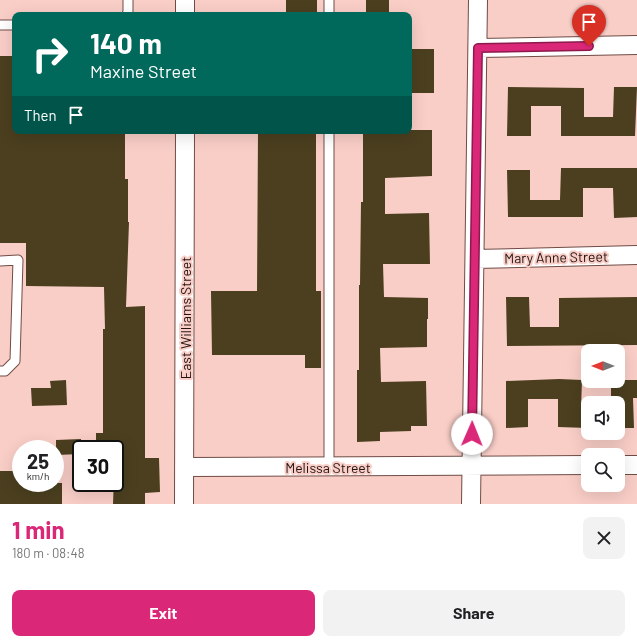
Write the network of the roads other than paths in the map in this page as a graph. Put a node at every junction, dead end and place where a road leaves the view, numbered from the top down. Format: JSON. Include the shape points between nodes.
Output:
{"nodes":[{"id":1,"x":128,"y":0,"type":"edge"},
{"id":2,"x":185,"y":0,"type":"edge"},
{"id":3,"x":329,"y":0,"type":"edge"},
{"id":4,"x":478,"y":0,"type":"edge"},
{"id":5,"x":128,"y":12,"type":"edge"},
{"id":6,"x":185,"y":12,"type":"edge"},
{"id":7,"x":329,"y":12,"type":"edge"},
{"id":8,"x":0,"y":25,"type":"edge"},
{"id":9,"x":12,"y":25,"type":"edge"},
{"id":10,"x":637,"y":46,"type":"edge"},
{"id":11,"x":478,"y":48,"type":"junction"},
{"id":12,"x":185,"y":134,"type":"edge"},
{"id":13,"x":329,"y":134,"type":"edge"},
{"id":14,"x":637,"y":255,"type":"edge"},
{"id":15,"x":475,"y":259,"type":"junction"},
{"id":16,"x":0,"y":260,"type":"edge"},
{"id":17,"x":0,"y":371,"type":"edge"},
{"id":18,"x":581,"y":465,"type":"edge"},
{"id":19,"x":625,"y":465,"type":"edge"},
{"id":20,"x":637,"y":465,"type":"edge"},
{"id":21,"x":471,"y":466,"type":"junction"},
{"id":22,"x":184,"y":467,"type":"junction"},
{"id":23,"x":329,"y":467,"type":"junction"},
{"id":24,"x":184,"y":504,"type":"edge"},
{"id":25,"x":471,"y":504,"type":"edge"}],
"edges":[{"from":1,"to":5,"type":"lane"},
{"from":2,"to":6,"type":"street"},
{"from":3,"to":7,"type":"lane"},
{"from":4,"to":11,"type":"street"},
{"from":8,"to":9,"type":"lane"},
{"from":10,"to":11,"type":"street"},
{"from":11,"to":15,"type":"street"},
{"from":12,"to":22,"type":"street","name":"East Williams Street"},
{"from":13,"to":23,"type":"lane"},
{"from":14,"to":15,"type":"street","name":"Mary Anne Street"},
{"from":15,"to":21,"type":"street"},
{"from":16,"to":17,"type":"lane","via":[[18,260],[15,361],[5,371]]},
{"from":18,"to":21,"type":"street","name":"Melissa Street"},
{"from":19,"to":20,"type":"street"},
{"from":21,"to":23,"type":"street","name":"Melissa Street"},
{"from":21,"to":25,"type":"street"},
{"from":22,"to":23,"type":"street","name":"Melissa Street"},
{"from":22,"to":24,"type":"street","name":"East Williams Street"}]}
